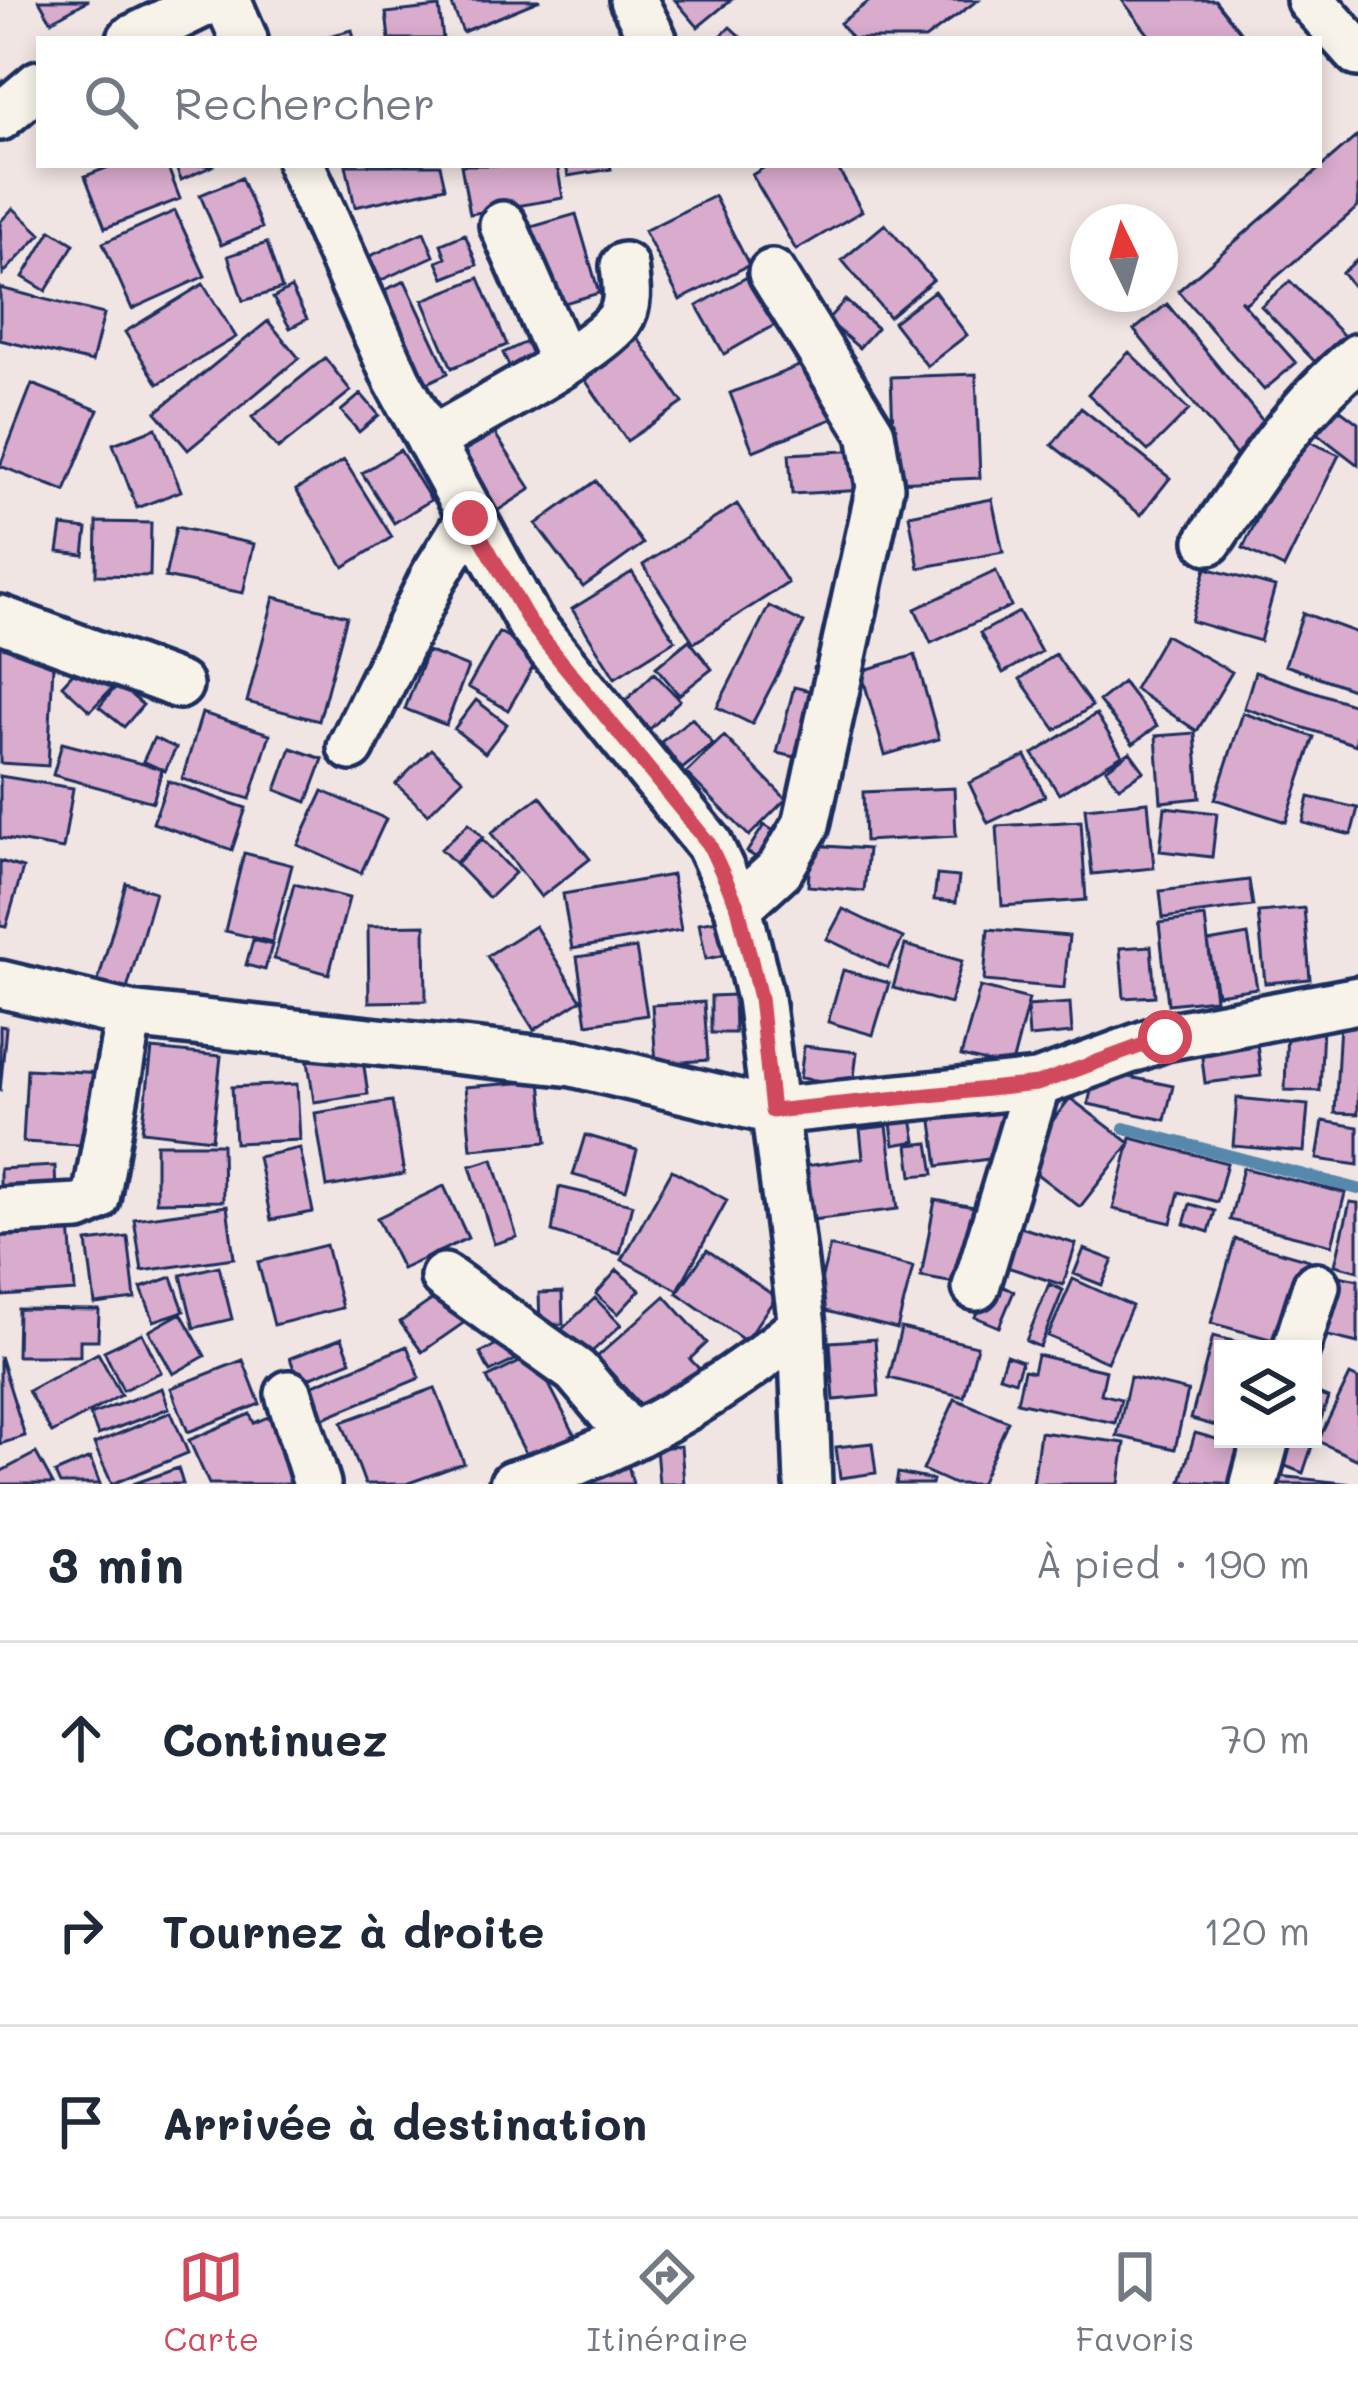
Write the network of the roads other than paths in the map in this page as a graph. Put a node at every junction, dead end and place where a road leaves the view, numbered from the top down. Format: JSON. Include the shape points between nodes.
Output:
{"nodes":[{"id":1,"x":211,"y":0,"type":"edge"},
{"id":2,"x":227,"y":0,"type":"edge"},
{"id":3,"x":633,"y":0,"type":"edge"},
{"id":4,"x":1310,"y":0,"type":"edge"},
{"id":5,"x":137,"y":36,"type":"edge"},
{"id":6,"x":243,"y":36,"type":"edge"},
{"id":7,"x":651,"y":36,"type":"edge"},
{"id":8,"x":1358,"y":53,"type":"edge"},
{"id":9,"x":36,"y":87,"type":"edge"},
{"id":10,"x":0,"y":117,"type":"edge"},
{"id":11,"x":302,"y":168,"type":"edge"},
{"id":12,"x":503,"y":225,"type":"dead end"},
{"id":13,"x":624,"y":266,"type":"dead end"},
{"id":14,"x":772,"y":273,"type":"dead end"},
{"id":15,"x":1358,"y":357,"type":"edge"},
{"id":16,"x":563,"y":362,"type":"junction"},
{"id":17,"x":430,"y":441,"type":"junction"},
{"id":18,"x":470,"y":518,"type":"junction"},
{"id":19,"x":1209,"y":542,"type":"dead end"},
{"id":20,"x":0,"y":619,"type":"edge"},
{"id":21,"x":179,"y":685,"type":"dead end"},
{"id":22,"x":351,"y":747,"type":"dead end"},
{"id":23,"x":738,"y":907,"type":"junction"},
{"id":24,"x":0,"y":984,"type":"edge"},
{"id":25,"x":1358,"y":1000,"type":"edge"},
{"id":26,"x":129,"y":1015,"type":"junction"},
{"id":27,"x":1037,"y":1084,"type":"junction"},
{"id":28,"x":772,"y":1111,"type":"junction"},
{"id":29,"x":0,"y":1211,"type":"edge"},
{"id":30,"x":444,"y":1277,"type":"dead end"},
{"id":31,"x":976,"y":1286,"type":"dead end"},
{"id":32,"x":1316,"y":1286,"type":"dead end"},
{"id":33,"x":802,"y":1326,"type":"junction"},
{"id":34,"x":1299,"y":1340,"type":"edge"},
{"id":35,"x":289,"y":1394,"type":"dead end"},
{"id":36,"x":628,"y":1434,"type":"junction"},
{"id":37,"x":1264,"y":1448,"type":"edge"},
{"id":38,"x":317,"y":1484,"type":"edge"},
{"id":39,"x":513,"y":1484,"type":"edge"},
{"id":40,"x":808,"y":1484,"type":"edge"},
{"id":41,"x":1254,"y":1484,"type":"edge"}],
"edges":[{"from":1,"to":5,"type":"street"},
{"from":2,"to":6,"type":"street"},
{"from":3,"to":7,"type":"street"},
{"from":4,"to":8,"type":"street"},
{"from":9,"to":10,"type":"street"},
{"from":11,"to":17,"type":"street"},
{"from":12,"to":16,"type":"street"},
{"from":13,"to":16,"type":"street","via":[[628,297],[619,320]]},
{"from":14,"to":23,"type":"street","via":[[871,433],[880,487],[806,825],[779,869]]},
{"from":15,"to":19,"type":"street","via":[[1283,432]]},
{"from":16,"to":17,"type":"street"},
{"from":17,"to":18,"type":"street"},
{"from":18,"to":22,"type":"street"},
{"from":18,"to":23,"type":"street","via":[[530,623],[709,844]]},
{"from":20,"to":21,"type":"street"},
{"from":23,"to":28,"type":"street","via":[[760,998]]},
{"from":24,"to":26,"type":"street"},
{"from":25,"to":27,"type":"street","via":[[1165,1037]]},
{"from":26,"to":28,"type":"street","via":[[573,1063]]},
{"from":26,"to":29,"type":"street","via":[[95,1199],[80,1207]]},
{"from":27,"to":28,"type":"street"},
{"from":27,"to":31,"type":"street"},
{"from":28,"to":33,"type":"street"},
{"from":30,"to":36,"type":"street","via":[[576,1371]]},
{"from":32,"to":34,"type":"street"},
{"from":33,"to":36,"type":"street","via":[[752,1368]]},
{"from":33,"to":40,"type":"street"},
{"from":35,"to":38,"type":"street"},
{"from":36,"to":39,"type":"street","via":[[568,1468]]},
{"from":37,"to":41,"type":"street"}]}
